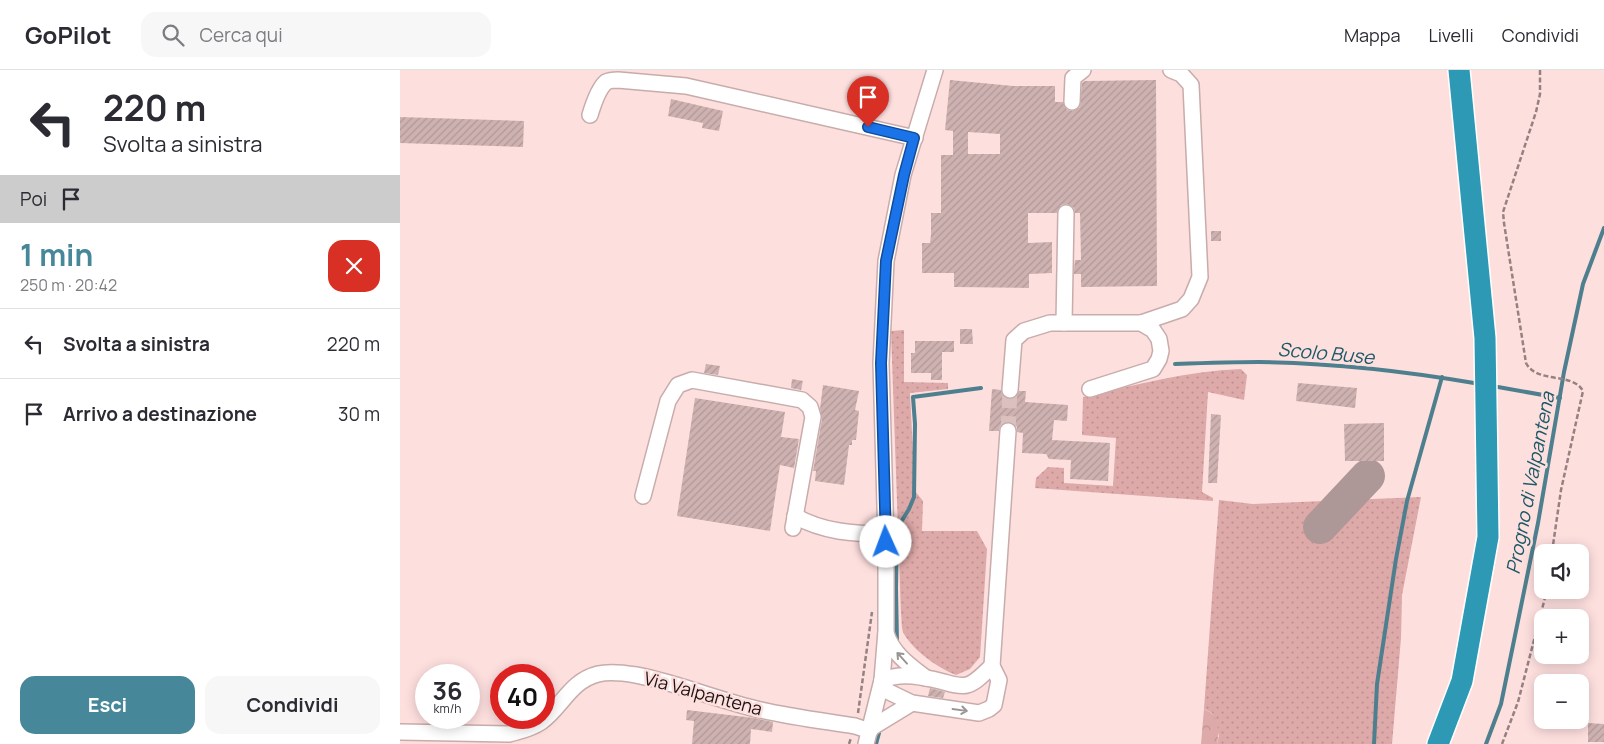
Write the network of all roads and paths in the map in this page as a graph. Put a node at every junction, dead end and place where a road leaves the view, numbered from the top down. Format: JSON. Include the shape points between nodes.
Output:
{"nodes":[{"id":1,"x":935,"y":70,"type":"edge"},
{"id":2,"x":1083,"y":70,"type":"edge"},
{"id":3,"x":1171,"y":70,"type":"edge"},
{"id":4,"x":1459,"y":70,"type":"edge"},
{"id":5,"x":1540,"y":70,"type":"edge"},
{"id":6,"x":1072,"y":102,"type":"dead end"},
{"id":7,"x":590,"y":115,"type":"dead end"},
{"id":8,"x":914,"y":138,"type":"junction"},
{"id":9,"x":1066,"y":213,"type":"dead end"},
{"id":10,"x":1141,"y":322,"type":"junction"},
{"id":11,"x":1064,"y":323,"type":"junction"},
{"id":12,"x":1090,"y":389,"type":"dead end"},
{"id":13,"x":1010,"y":390,"type":"tunnel mouth"},
{"id":14,"x":1008,"y":431,"type":"tunnel mouth"},
{"id":15,"x":642,"y":496,"type":"dead end"},
{"id":16,"x":885,"y":534,"type":"junction"},
{"id":17,"x":1553,"y":544,"type":"edge"},
{"id":18,"x":1545,"y":599,"type":"edge"},
{"id":19,"x":886,"y":631,"type":"junction"},
{"id":20,"x":992,"y":666,"type":"junction"},
{"id":21,"x":926,"y":678,"type":"junction"},
{"id":22,"x":882,"y":680,"type":"junction"},
{"id":23,"x":912,"y":703,"type":"junction"},
{"id":24,"x":400,"y":732,"type":"edge"},
{"id":25,"x":869,"y":734,"type":"edge"},
{"id":26,"x":1438,"y":744,"type":"edge"},
{"id":27,"x":1502,"y":744,"type":"edge"}],
"edges":[{"from":1,"to":8,"type":"street"},
{"from":2,"to":6,"type":"street","via":[[1073,78]]},
{"from":3,"to":10,"type":"street","via":[[1191,84],[1200,276],[1191,299],[1182,309]]},
{"from":4,"to":26,"type":"highway","via":[[1485,338],[1488,537],[1462,681]]},
{"from":5,"to":17,"type":"path","via":[[1536,112],[1503,212],[1528,368],[1574,382],[1583,391],[1561,490]]},
{"from":7,"to":8,"type":"street","via":[[606,83],[618,80],[686,86]]},
{"from":8,"to":16,"type":"street","via":[[886,261],[881,363]]},
{"from":9,"to":11,"type":"street"},
{"from":10,"to":11,"type":"street"},
{"from":10,"to":12,"type":"street","via":[[1159,339],[1161,351],[1153,369]]},
{"from":11,"to":13,"type":"street","via":[[1050,323],[1024,331],[1014,340]]},
{"from":14,"to":20,"type":"street"},
{"from":15,"to":16,"type":"street","via":[[668,401],[678,385],[692,380],[802,400],[810,407],[813,417],[794,522],[863,534]]},
{"from":16,"to":19,"type":"street"},
{"from":18,"to":27,"type":"path","via":[[1518,702]]},
{"from":21,"to":19,"type":"street","one_way":true,"via":[[889,644]]},
{"from":19,"to":22,"type":"street"},
{"from":20,"to":21,"type":"street","via":[[967,685]]},
{"from":23,"to":20,"type":"street","one_way":true,"via":[[979,713],[988,709],[994,705],[999,680]]},
{"from":21,"to":22,"type":"street","via":[[894,676]]},
{"from":22,"to":23,"type":"street","via":[[887,691]]},
{"from":22,"to":25,"type":"street"},
{"from":23,"to":25,"type":"street"},
{"from":24,"to":25,"type":"street","name":"Via Valpantena","via":[[509,734],[533,728],[586,677],[616,673],[661,680],[760,710],[855,726]]}]}
